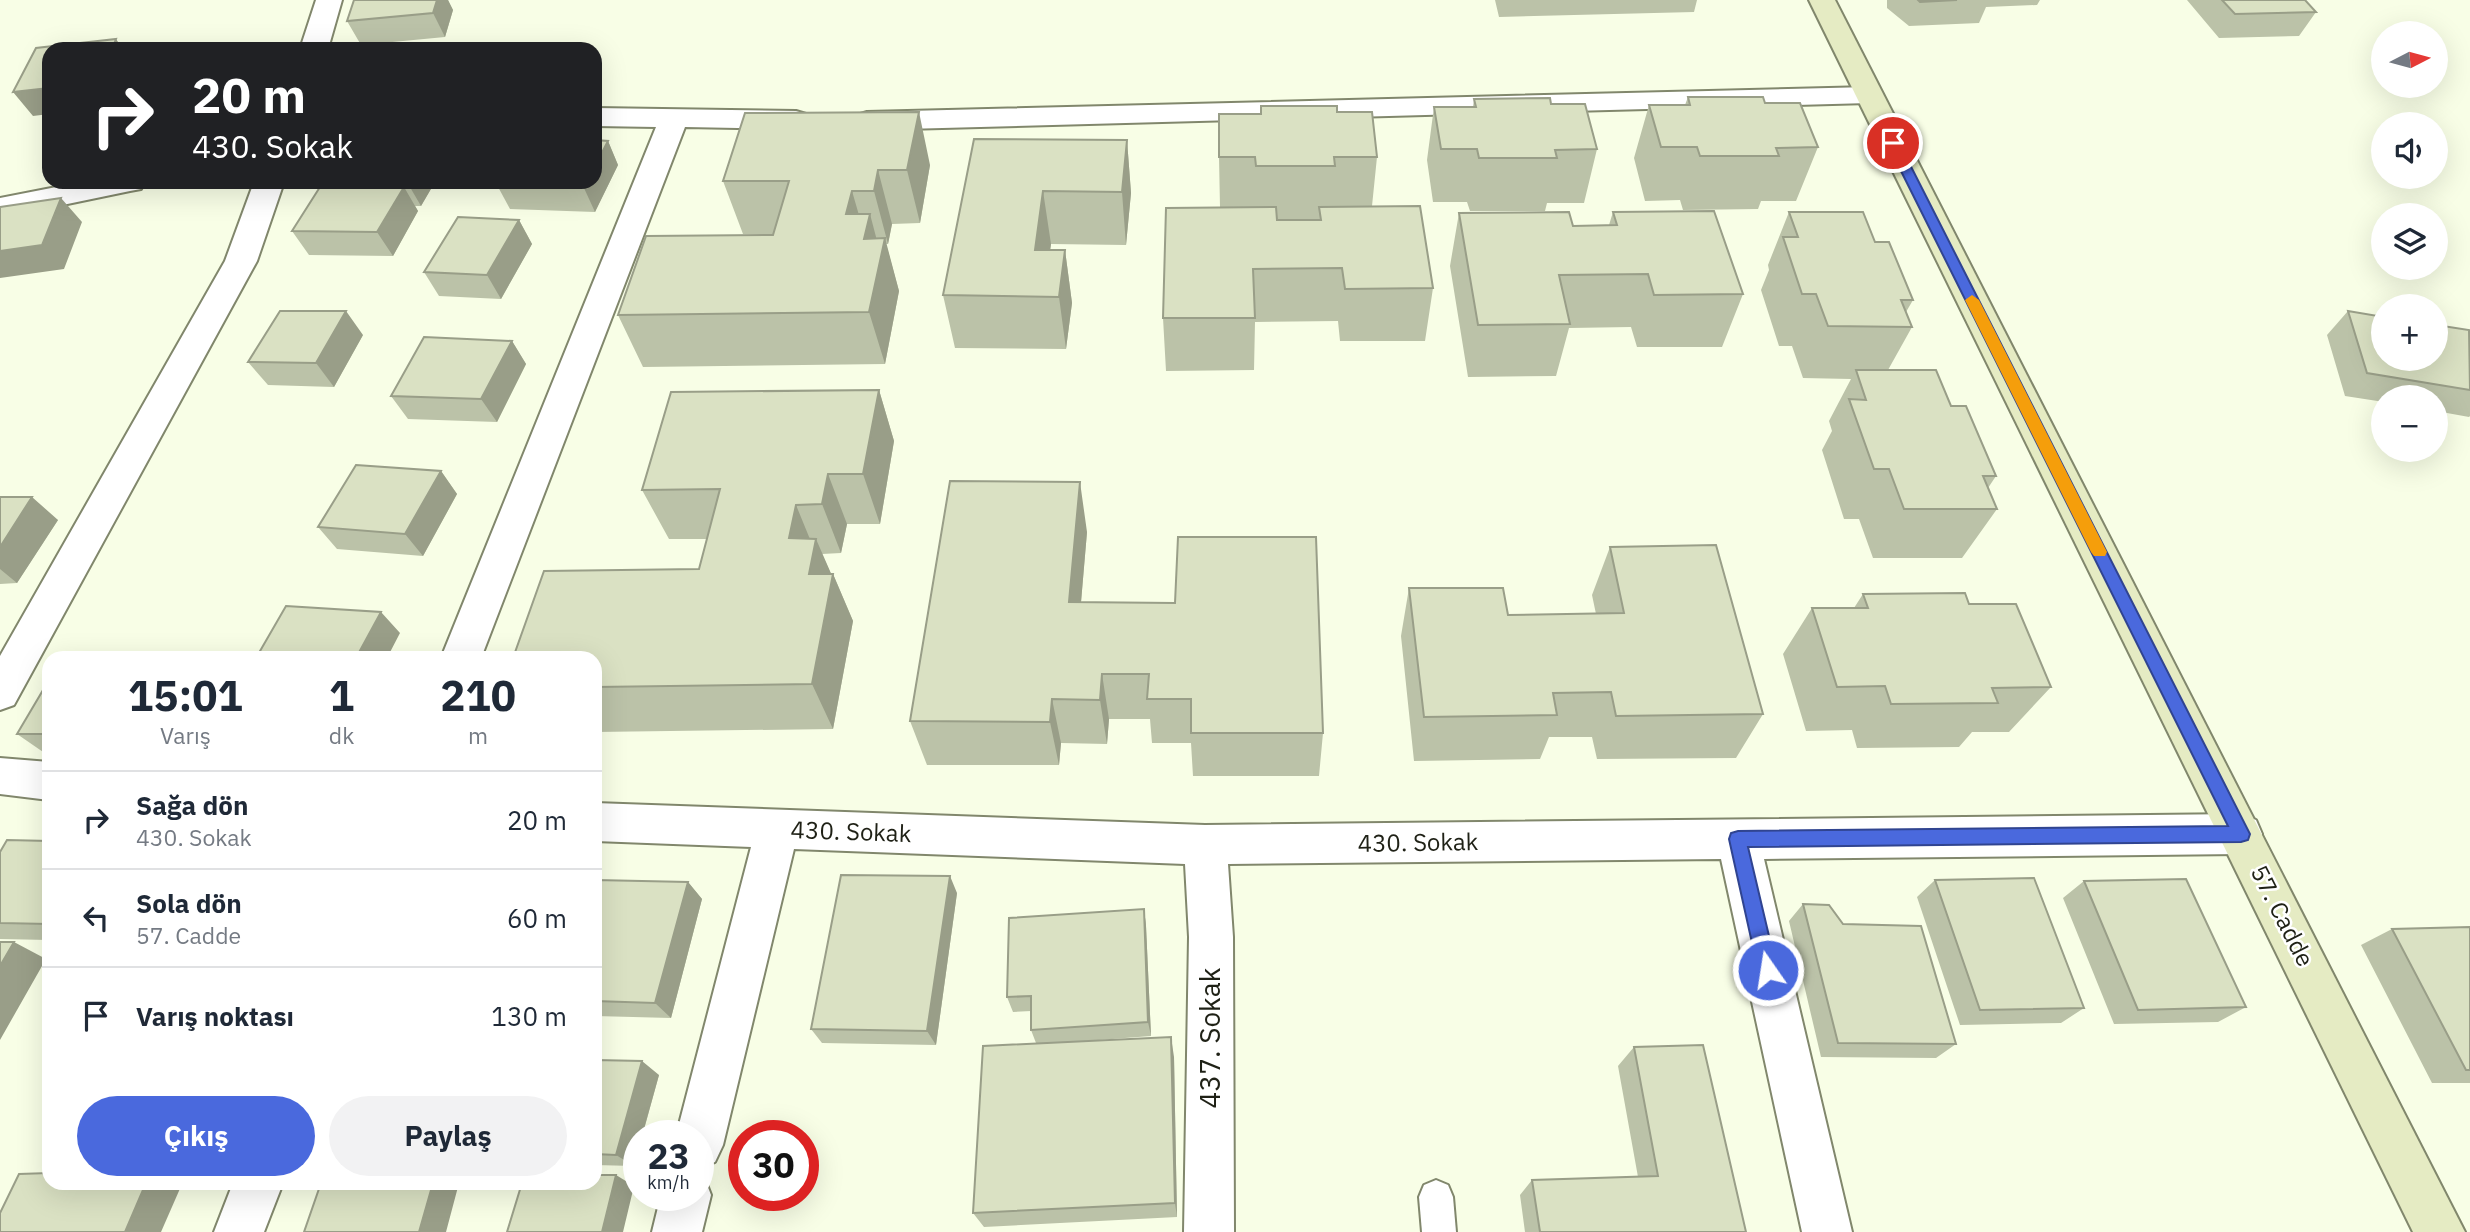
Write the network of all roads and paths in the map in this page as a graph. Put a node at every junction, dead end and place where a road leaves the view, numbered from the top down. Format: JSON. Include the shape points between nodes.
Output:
{"nodes":[{"id":1,"x":329,"y":0,"type":"edge"},
{"id":2,"x":1822,"y":0,"type":"edge"},
{"id":3,"x":316,"y":42,"type":"edge"},
{"id":4,"x":1869,"y":95,"type":"junction"},
{"id":5,"x":602,"y":117,"type":"edge"},
{"id":6,"x":674,"y":118,"type":"junction"},
{"id":7,"x":95,"y":189,"type":"edge"},
{"id":8,"x":267,"y":189,"type":"edge"},
{"id":9,"x":0,"y":208,"type":"edge"},
{"id":10,"x":464,"y":651,"type":"edge"},
{"id":11,"x":0,"y":693,"type":"edge"},
{"id":12,"x":0,"y":776,"type":"edge"},
{"id":13,"x":42,"y":780,"type":"edge"},
{"id":14,"x":602,"y":822,"type":"edge"},
{"id":15,"x":777,"y":829,"type":"junction"},
{"id":16,"x":2241,"y":834,"type":"junction"},
{"id":17,"x":1738,"y":839,"type":"junction"},
{"id":18,"x":1205,"y":845,"type":"junction"},
{"id":19,"x":704,"y":1120,"type":"edge"},
{"id":20,"x":255,"y":1190,"type":"edge"},
{"id":21,"x":1436,"y":1197,"type":"dead end"},
{"id":22,"x":682,"y":1211,"type":"edge"},
{"id":23,"x":239,"y":1232,"type":"edge"},
{"id":24,"x":677,"y":1232,"type":"edge"},
{"id":25,"x":1209,"y":1232,"type":"edge"},
{"id":26,"x":1439,"y":1232,"type":"edge"},
{"id":27,"x":1827,"y":1232,"type":"edge"},
{"id":28,"x":2440,"y":1232,"type":"edge"}],
"edges":[{"from":1,"to":3,"type":"street"},
{"from":2,"to":4,"type":"street","name":"57. Cadde"},
{"from":4,"to":6,"type":"street","via":[[832,121]]},
{"from":4,"to":16,"type":"street","name":"57. Cadde"},
{"from":5,"to":6,"type":"street"},
{"from":6,"to":10,"type":"street"},
{"from":7,"to":9,"type":"street"},
{"from":8,"to":11,"type":"street","via":[[241,261]]},
{"from":12,"to":13,"type":"street"},
{"from":14,"to":15,"type":"street","name":"430. Sokak"},
{"from":15,"to":18,"type":"street","name":"430. Sokak"},
{"from":15,"to":19,"type":"street"},
{"from":16,"to":17,"type":"street","name":"430. Sokak"},
{"from":16,"to":28,"type":"street","name":"57. Cadde"},
{"from":17,"to":18,"type":"street","name":"430. Sokak"},
{"from":17,"to":27,"type":"street"},
{"from":18,"to":25,"type":"street","name":"437. Sokak","via":[[1211,937]]},
{"from":20,"to":23,"type":"street"},
{"from":21,"to":26,"type":"lane"},
{"from":22,"to":24,"type":"street"}]}
